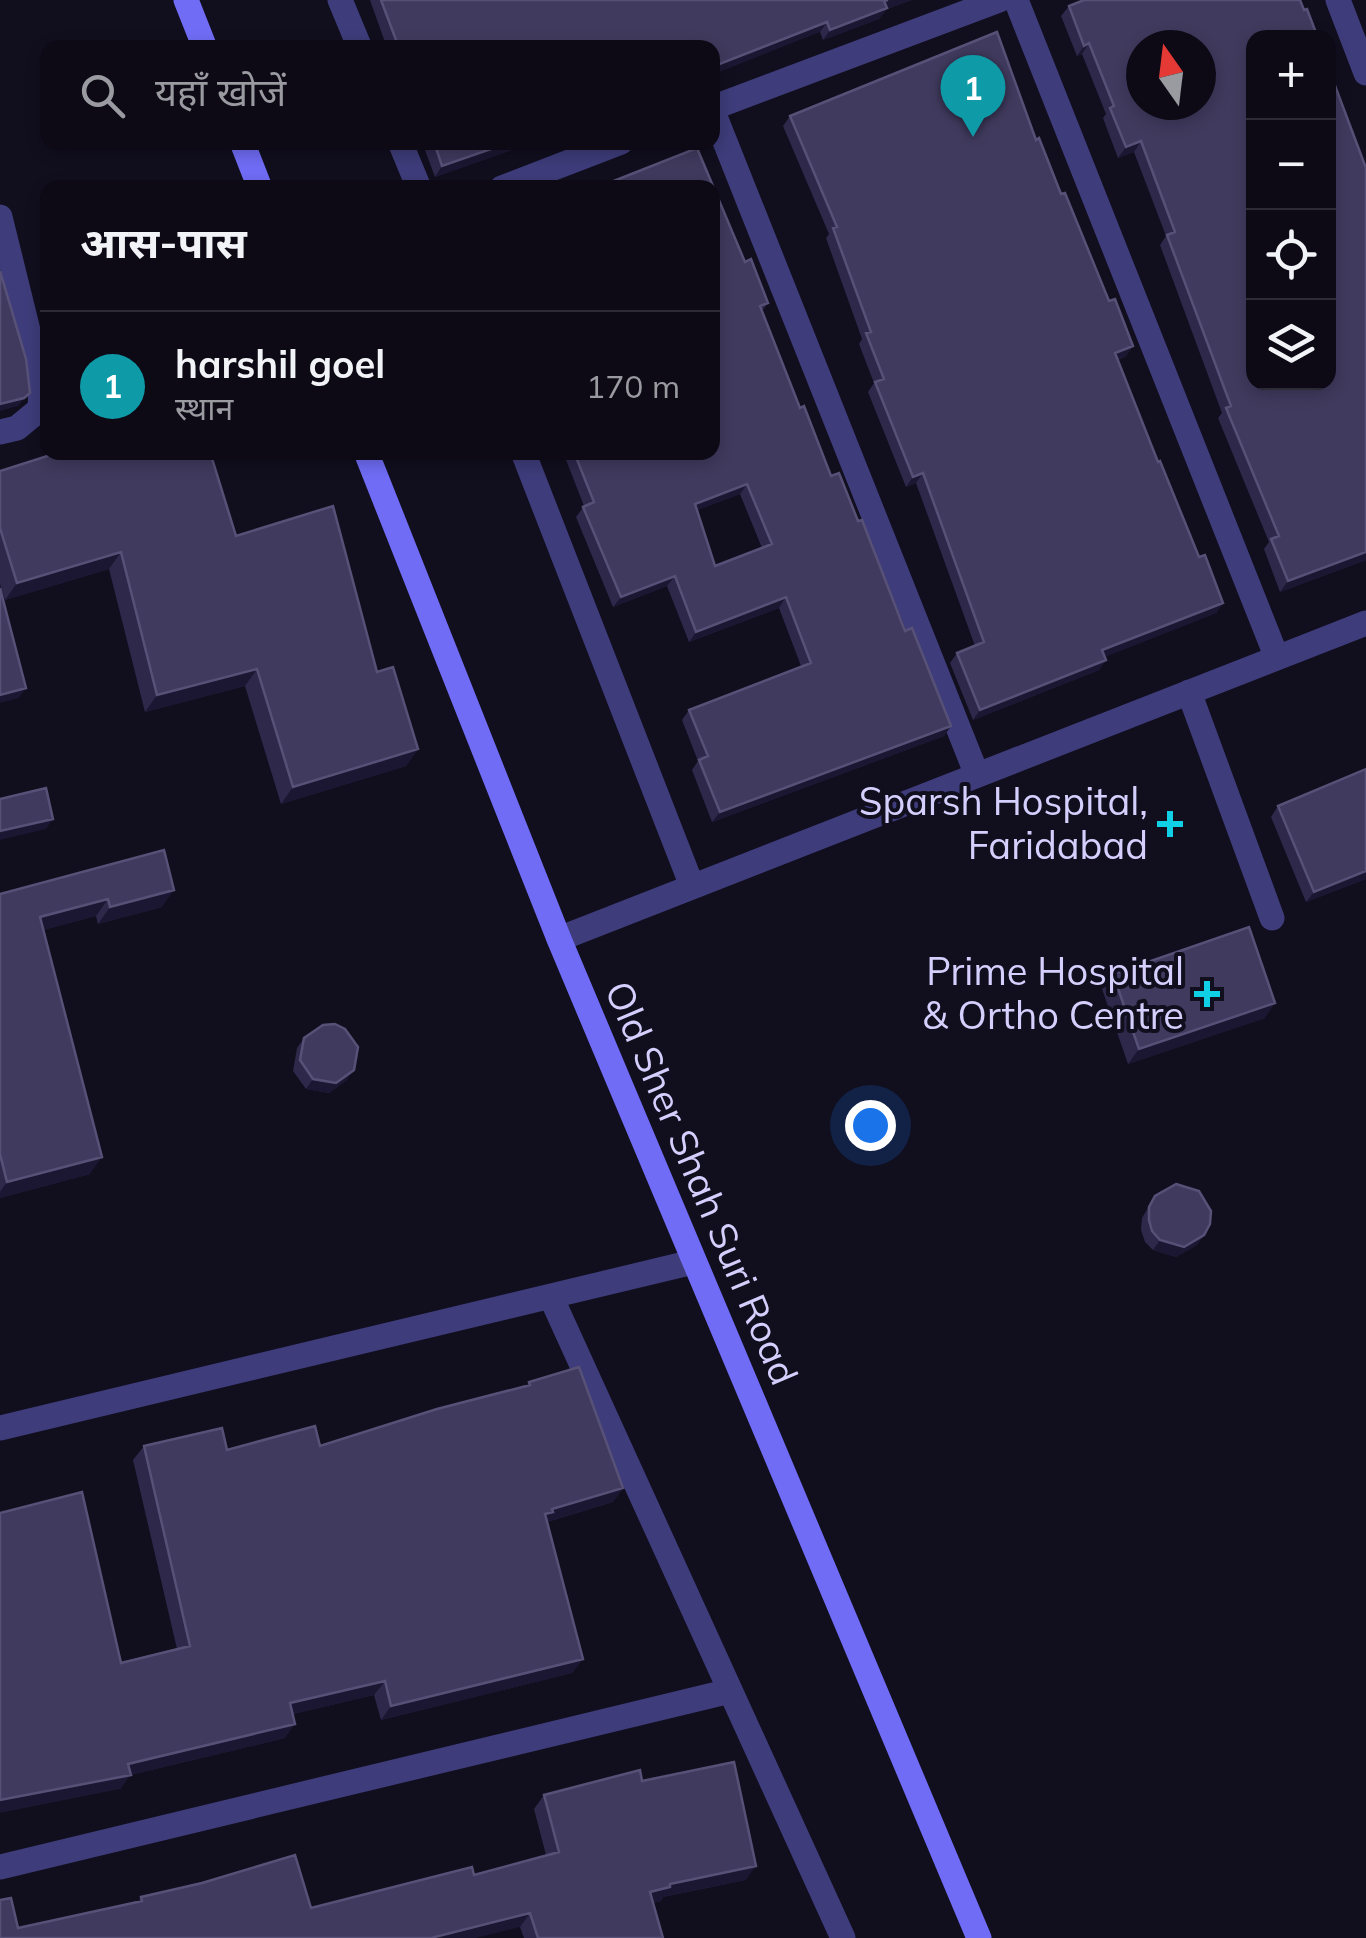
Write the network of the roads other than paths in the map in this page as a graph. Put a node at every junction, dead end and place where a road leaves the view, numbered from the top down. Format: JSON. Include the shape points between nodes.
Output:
{"nodes":[{"id":1,"x":186,"y":0,"type":"edge"},
{"id":2,"x":340,"y":0,"type":"edge"},
{"id":3,"x":999,"y":0,"type":"edge"},
{"id":4,"x":1016,"y":0,"type":"edge"},
{"id":5,"x":1338,"y":0,"type":"edge"},
{"id":6,"x":202,"y":40,"type":"edge"},
{"id":7,"x":357,"y":40,"type":"edge"},
{"id":8,"x":1366,"y":73,"type":"edge"},
{"id":9,"x":720,"y":105,"type":"edge"},
{"id":10,"x":720,"y":128,"type":"edge"},
{"id":11,"x":245,"y":150,"type":"edge"},
{"id":12,"x":403,"y":150,"type":"edge"},
{"id":13,"x":599,"y":150,"type":"edge"},
{"id":14,"x":257,"y":180,"type":"edge"},
{"id":15,"x":417,"y":180,"type":"edge"},
{"id":16,"x":523,"y":180,"type":"edge"},
{"id":17,"x":0,"y":217,"type":"edge"},
{"id":18,"x":37,"y":318,"type":"edge"},
{"id":19,"x":40,"y":367,"type":"edge"},
{"id":20,"x":40,"y":409,"type":"edge"},
{"id":21,"x":0,"y":432,"type":"edge"},
{"id":22,"x":369,"y":460,"type":"edge"},
{"id":23,"x":526,"y":460,"type":"edge"},
{"id":24,"x":1366,"y":623,"type":"edge"},
{"id":25,"x":1277,"y":658,"type":"junction"},
{"id":26,"x":1189,"y":692,"type":"junction"},
{"id":27,"x":977,"y":775,"type":"junction"},
{"id":28,"x":692,"y":886,"type":"junction"},
{"id":29,"x":1272,"y":918,"type":"dead end"},
{"id":30,"x":559,"y":939,"type":"junction"},
{"id":31,"x":693,"y":1262,"type":"junction"},
{"id":32,"x":551,"y":1296,"type":"junction"},
{"id":33,"x":0,"y":1428,"type":"edge"},
{"id":34,"x":730,"y":1690,"type":"junction"},
{"id":35,"x":0,"y":1867,"type":"edge"},
{"id":36,"x":843,"y":1938,"type":"edge"},
{"id":37,"x":979,"y":1938,"type":"edge"}],
"edges":[{"from":1,"to":6,"type":"street"},
{"from":2,"to":7,"type":"street"},
{"from":3,"to":9,"type":"street"},
{"from":4,"to":25,"type":"street"},
{"from":5,"to":8,"type":"street"},
{"from":10,"to":27,"type":"street"},
{"from":11,"to":14,"type":"street"},
{"from":12,"to":15,"type":"street"},
{"from":13,"to":16,"type":"street"},
{"from":17,"to":18,"type":"street"},
{"from":18,"to":19,"type":"street"},
{"from":20,"to":21,"type":"street","via":[[18,428]]},
{"from":22,"to":30,"type":"street","name":"Old Sher Shah Suri Road"},
{"from":23,"to":28,"type":"street"},
{"from":24,"to":25,"type":"street"},
{"from":25,"to":26,"type":"street"},
{"from":26,"to":27,"type":"street"},
{"from":26,"to":29,"type":"street"},
{"from":27,"to":28,"type":"street"},
{"from":28,"to":30,"type":"street"},
{"from":30,"to":31,"type":"street","name":"Old Sher Shah Suri Road"},
{"from":31,"to":32,"type":"street"},
{"from":31,"to":37,"type":"street","name":"Old Sher Shah Suri Road"},
{"from":32,"to":33,"type":"street"},
{"from":32,"to":34,"type":"street"},
{"from":34,"to":35,"type":"street"},
{"from":34,"to":36,"type":"street"}]}
